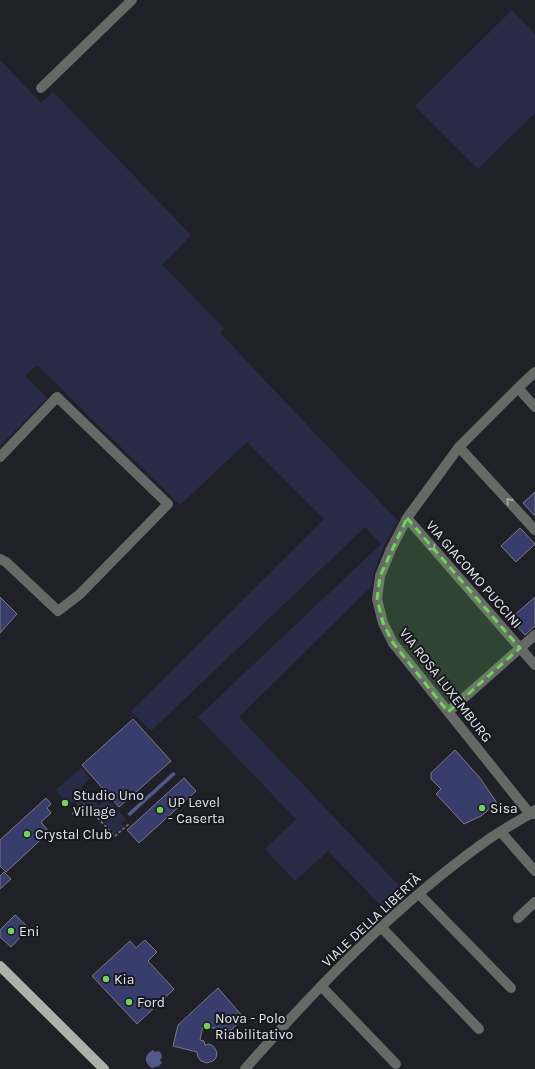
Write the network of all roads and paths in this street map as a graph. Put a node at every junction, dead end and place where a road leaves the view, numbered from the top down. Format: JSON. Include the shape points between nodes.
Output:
{"nodes":[{"id":1,"x":132,"y":0,"type":"edge"},
{"id":2,"x":41,"y":88,"type":"dead end"},
{"id":3,"x":535,"y":372,"type":"edge"},
{"id":4,"x":518,"y":388,"type":"junction"},
{"id":5,"x":535,"y":407,"type":"edge"},
{"id":6,"x":459,"y":447,"type":"junction"},
{"id":7,"x":0,"y":457,"type":"edge"},
{"id":8,"x":408,"y":518,"type":"junction"},
{"id":9,"x":535,"y":530,"type":"edge"},
{"id":10,"x":0,"y":559,"type":"edge"},
{"id":11,"x":535,"y":635,"type":"edge"},
{"id":12,"x":520,"y":648,"type":"junction"},
{"id":13,"x":535,"y":665,"type":"edge"},
{"id":14,"x":448,"y":712,"type":"junction"},
{"id":15,"x":533,"y":813,"type":"edge"},
{"id":16,"x":72,"y":814,"type":"dead end"},
{"id":17,"x":130,"y":823,"type":"dead end"},
{"id":18,"x":501,"y":832,"type":"junction"},
{"id":19,"x":535,"y":871,"type":"edge"},
{"id":20,"x":419,"y":894,"type":"junction"},
{"id":21,"x":535,"y":902,"type":"edge"},
{"id":22,"x":518,"y":918,"type":"dead end"},
{"id":23,"x":381,"y":926,"type":"junction"},
{"id":24,"x":0,"y":966,"type":"edge"},
{"id":25,"x":321,"y":986,"type":"junction"},
{"id":26,"x":511,"y":988,"type":"dead end"},
{"id":27,"x":479,"y":1029,"type":"dead end"},
{"id":28,"x":396,"y":1064,"type":"dead end"},
{"id":29,"x":104,"y":1069,"type":"edge"},
{"id":30,"x":245,"y":1069,"type":"edge"}],
"edges":[{"from":1,"to":2,"type":"street"},
{"from":3,"to":4,"type":"street","name":"VIA ROSA LUXEMBURG"},
{"from":4,"to":5,"type":"street"},
{"from":4,"to":6,"type":"street","name":"VIA ROSA LUXEMBURG"},
{"from":6,"to":8,"type":"street","name":"VIA ROSA LUXEMBURG"},
{"from":9,"to":6,"type":"street","one_way":true},
{"from":7,"to":10,"type":"street","via":[[57,397],[168,504],[80,594],[58,611]]},
{"from":8,"to":12,"type":"street","name":"VIA GIACOMO PUCCINI","one_way":true},
{"from":8,"to":14,"type":"street","name":"VIA ROSA LUXEMBURG","via":[[380,576],[377,599],[383,623],[393,643]]},
{"from":11,"to":12,"type":"street"},
{"from":12,"to":13,"type":"street","name":"VIA GIACOMO PUCCINI"},
{"from":12,"to":14,"type":"street"},
{"from":14,"to":15,"type":"street","name":"VIA ROSA LUXEMBURG"},
{"from":15,"to":18,"type":"street","name":"VIALE DELLA LIBERTÀ"},
{"from":16,"to":17,"type":"path","via":[[84,804],[115,836]]},
{"from":18,"to":19,"type":"street"},
{"from":18,"to":20,"type":"street","name":"VIALE DELLA LIBERTÀ"},
{"from":20,"to":23,"type":"street","name":"VIALE DELLA LIBERTÀ"},
{"from":20,"to":26,"type":"street"},
{"from":21,"to":22,"type":"street"},
{"from":23,"to":25,"type":"street","name":"VIALE DELLA LIBERTÀ"},
{"from":23,"to":27,"type":"street"},
{"from":24,"to":29,"type":"main road"},
{"from":25,"to":28,"type":"street"},
{"from":25,"to":30,"type":"street","name":"VIALE DELLA LIBERTÀ"}]}
